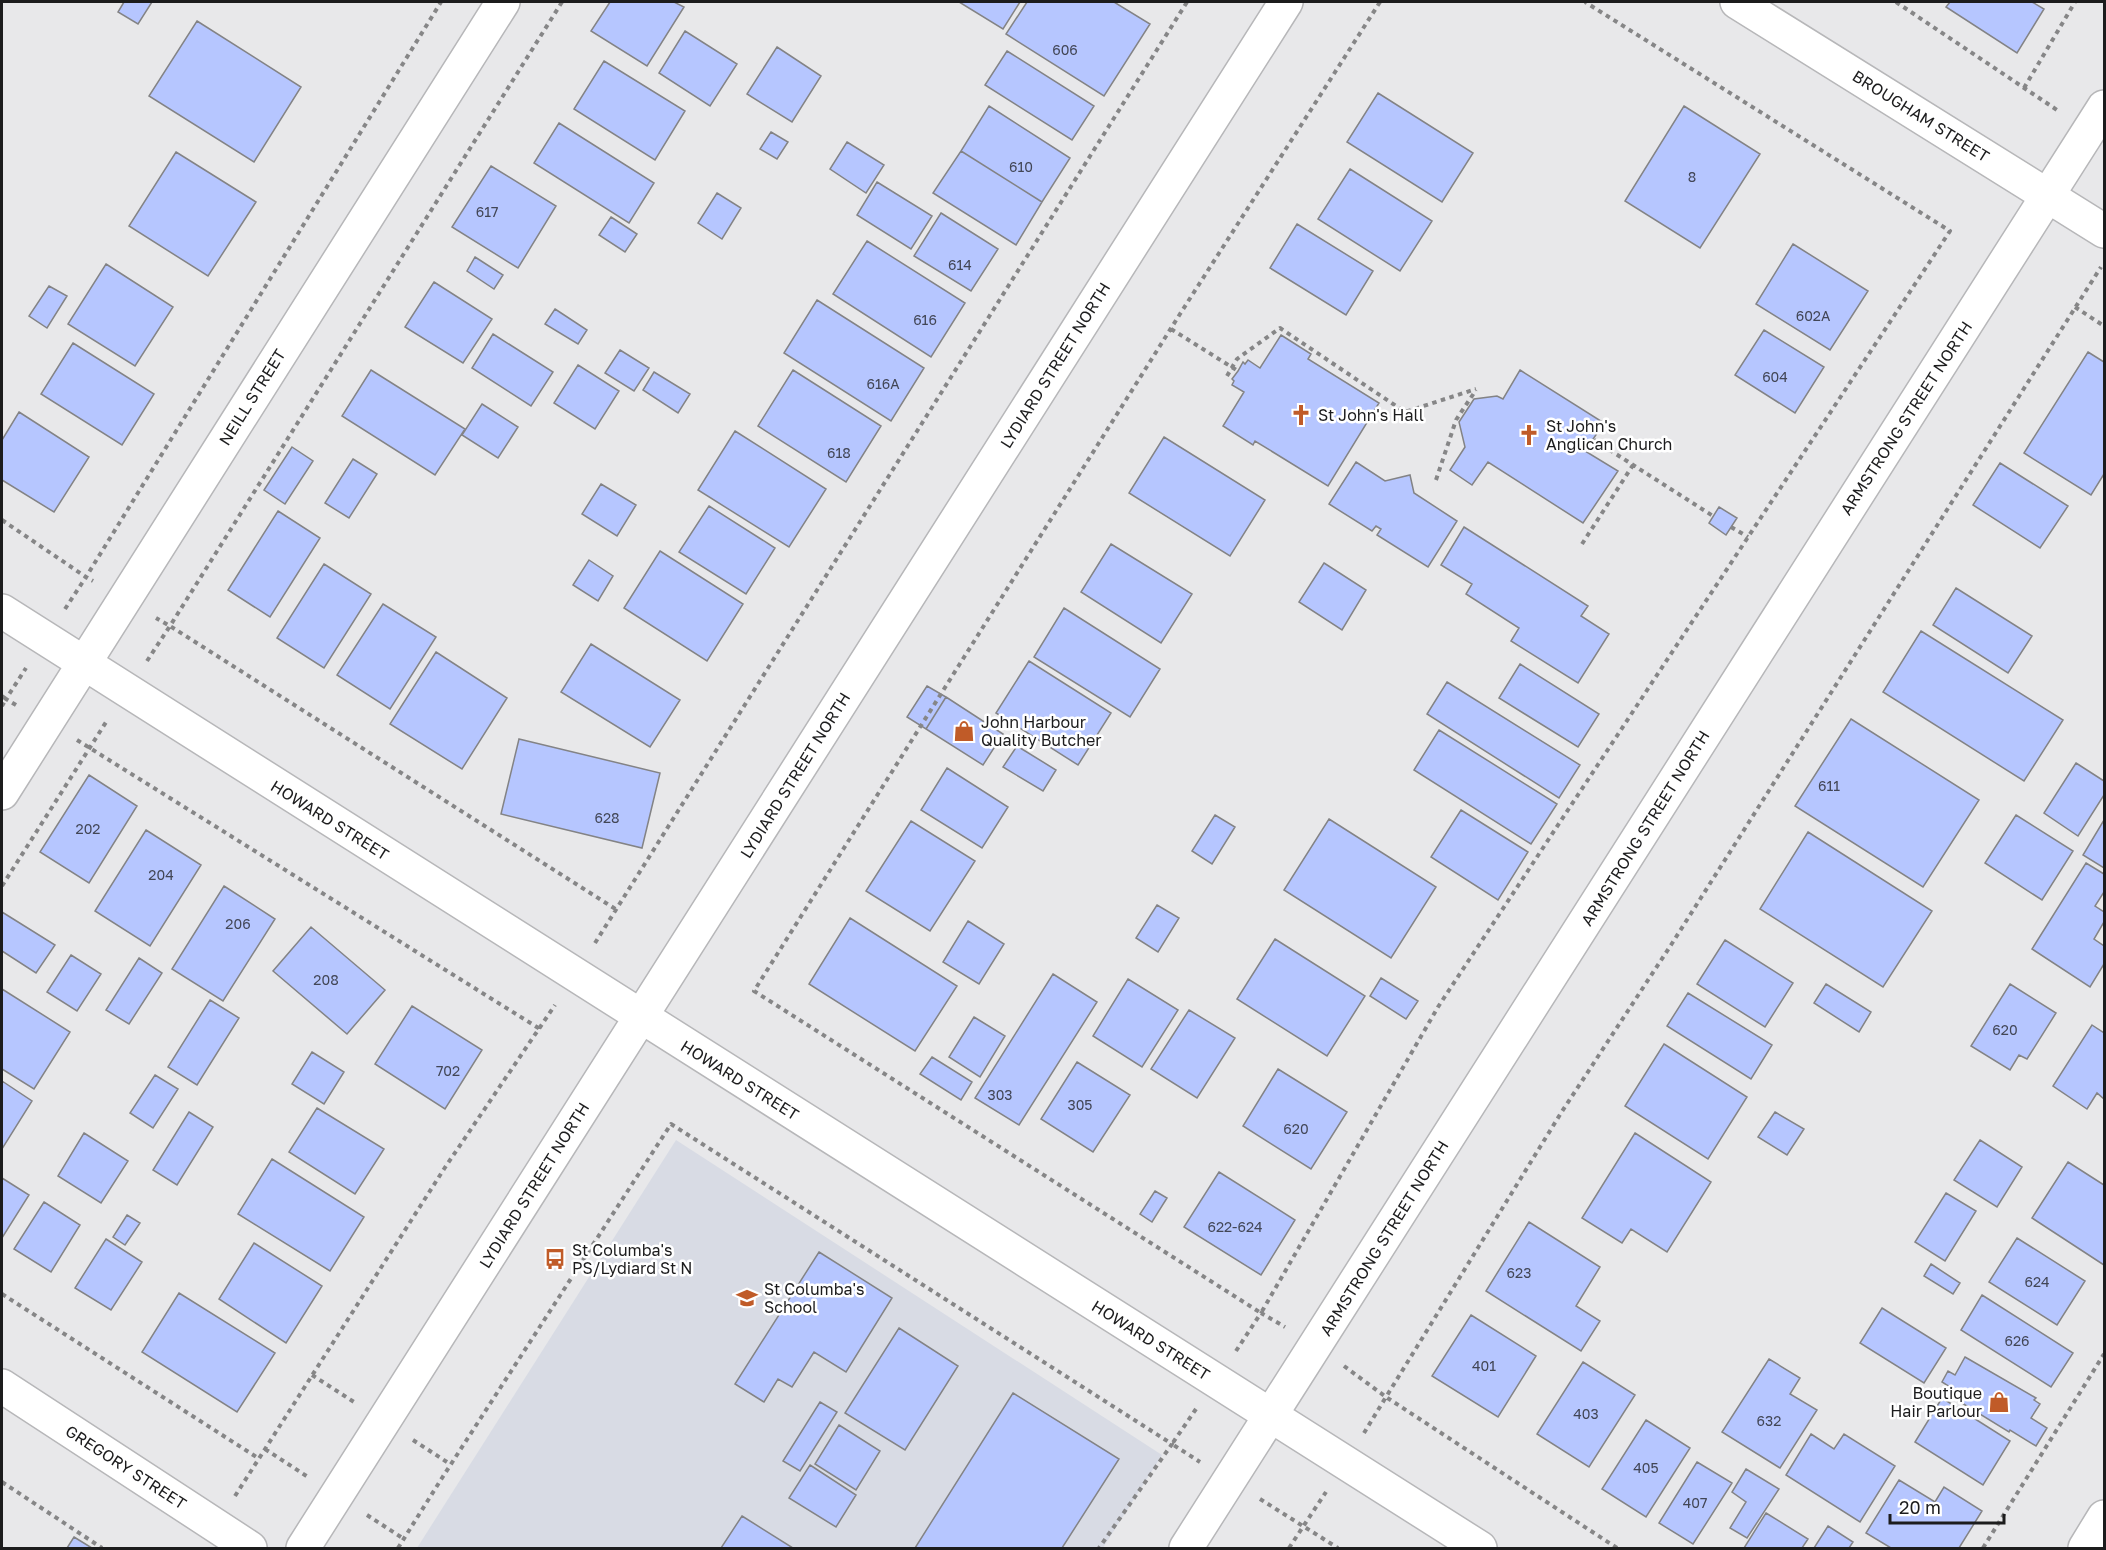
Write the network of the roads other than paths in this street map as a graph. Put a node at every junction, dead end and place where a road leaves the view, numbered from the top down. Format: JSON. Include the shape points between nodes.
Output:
{"nodes":[{"id":1,"x":503,"y":2,"type":"edge"},
{"id":2,"x":1286,"y":2,"type":"edge"},
{"id":3,"x":1737,"y":2,"type":"edge"},
{"id":4,"x":2104,"y":107,"type":"edge"},
{"id":5,"x":2049,"y":195,"type":"junction"},
{"id":6,"x":2104,"y":231,"type":"edge"},
{"id":7,"x":2,"y":611,"type":"edge"},
{"id":8,"x":83,"y":664,"type":"junction"},
{"id":9,"x":2,"y":793,"type":"edge"},
{"id":10,"x":641,"y":1017,"type":"junction"},
{"id":11,"x":2,"y":1386,"type":"edge"},
{"id":12,"x":1270,"y":1415,"type":"junction"},
{"id":13,"x":2104,"y":1517,"type":"edge"},
{"id":14,"x":250,"y":1548,"type":"edge"},
{"id":15,"x":303,"y":1548,"type":"edge"},
{"id":16,"x":1186,"y":1548,"type":"edge"},
{"id":17,"x":1480,"y":1548,"type":"edge"},
{"id":18,"x":2085,"y":1548,"type":"edge"}],
"edges":[{"from":1,"to":8,"type":"street","name":"NEILL STREET"},
{"from":2,"to":10,"type":"street","name":"LYDIARD STREET NORTH"},
{"from":3,"to":5,"type":"street","name":"BROUGHAM STREET"},
{"from":4,"to":5,"type":"street","name":"ARMSTRONG STREET NORTH"},
{"from":5,"to":6,"type":"street","name":"BROUGHAM STREET"},
{"from":5,"to":12,"type":"street","name":"ARMSTRONG STREET NORTH"},
{"from":7,"to":8,"type":"street","name":"HOWARD STREET"},
{"from":8,"to":9,"type":"street","name":"NEILL STREET"},
{"from":8,"to":10,"type":"street","name":"HOWARD STREET"},
{"from":10,"to":12,"type":"street","name":"HOWARD STREET"},
{"from":10,"to":15,"type":"street","name":"LYDIARD STREET NORTH"},
{"from":11,"to":14,"type":"street","name":"GREGORY STREET"},
{"from":12,"to":16,"type":"street","name":"ARMSTRONG STREET NORTH"},
{"from":12,"to":17,"type":"street","name":"HOWARD STREET"},
{"from":13,"to":18,"type":"street"}]}
